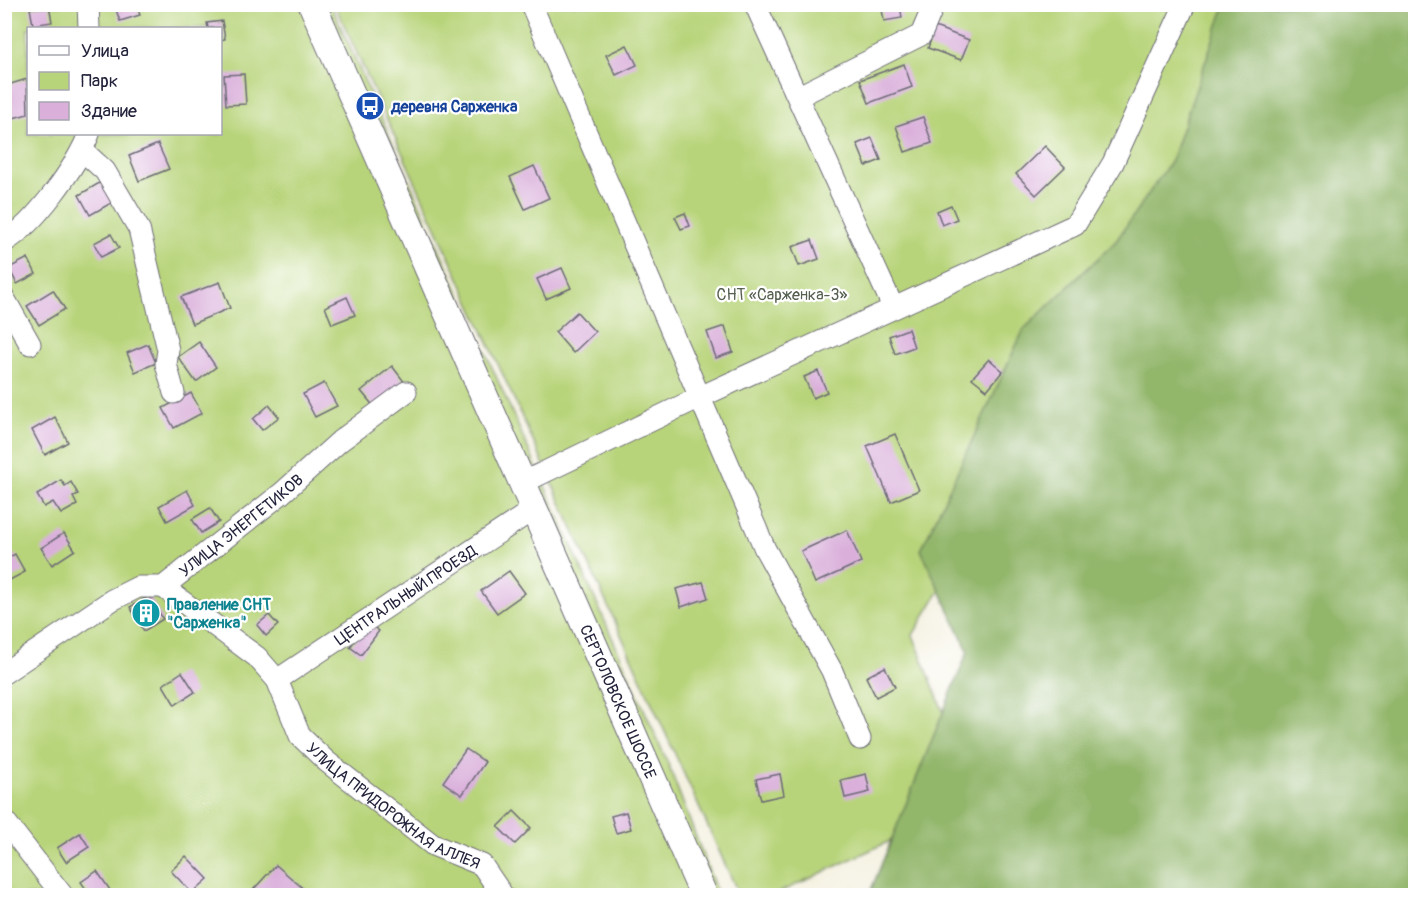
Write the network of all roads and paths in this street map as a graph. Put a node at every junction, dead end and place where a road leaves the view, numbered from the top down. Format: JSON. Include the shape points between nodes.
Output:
{"nodes":[{"id":1,"x":88,"y":4,"type":"edge"},
{"id":2,"x":312,"y":4,"type":"edge"},
{"id":3,"x":531,"y":4,"type":"edge"},
{"id":4,"x":755,"y":4,"type":"edge"},
{"id":5,"x":934,"y":4,"type":"edge"},
{"id":6,"x":1185,"y":4,"type":"edge"},
{"id":7,"x":89,"y":27,"type":"edge"},
{"id":8,"x":798,"y":96,"type":"junction"},
{"id":9,"x":86,"y":142,"type":"edge"},
{"id":10,"x":4,"y":242,"type":"edge"},
{"id":11,"x":4,"y":298,"type":"edge"},
{"id":12,"x":893,"y":307,"type":"junction"},
{"id":13,"x":30,"y":344,"type":"dead end"},
{"id":14,"x":406,"y":392,"type":"dead end"},
{"id":15,"x":174,"y":393,"type":"dead end"},
{"id":16,"x":699,"y":398,"type":"junction"},
{"id":17,"x":522,"y":483,"type":"junction"},
{"id":18,"x":534,"y":509,"type":"junction"},
{"id":19,"x":163,"y":587,"type":"junction"},
{"id":20,"x":4,"y":673,"type":"edge"},
{"id":21,"x":277,"y":680,"type":"junction"},
{"id":22,"x":860,"y":739,"type":"dead end"},
{"id":23,"x":4,"y":820,"type":"edge"},
{"id":24,"x":63,"y":896,"type":"edge"},
{"id":25,"x":503,"y":896,"type":"edge"},
{"id":26,"x":704,"y":896,"type":"edge"}],
"edges":[{"from":1,"to":7,"type":"street"},
{"from":2,"to":17,"type":"main road","name":"СЕРТОЛОВСКОЕ ШОССЕ"},
{"from":3,"to":16,"type":"street"},
{"from":4,"to":8,"type":"street"},
{"from":5,"to":8,"type":"street","via":[[921,35]]},
{"from":6,"to":12,"type":"street","via":[[1113,163],[1075,225]]},
{"from":8,"to":12,"type":"street"},
{"from":9,"to":10,"type":"street","via":[[74,166],[20,233]]},
{"from":9,"to":15,"type":"street","via":[[139,230],[168,350],[166,364]]},
{"from":11,"to":13,"type":"street"},
{"from":12,"to":16,"type":"street"},
{"from":14,"to":19,"type":"street","name":"УЛИЦА ЭНЕРГЕТИКОВ","via":[[340,441],[282,493]]},
{"from":16,"to":17,"type":"street"},
{"from":16,"to":22,"type":"street","via":[[765,549],[832,670]]},
{"from":17,"to":18,"type":"main road","name":"СЕРТОЛОВСКОЕ ШОССЕ"},
{"from":18,"to":21,"type":"street","name":"ЦЕНТРАЛЬНЫЙ ПРОЕЗД"},
{"from":18,"to":26,"type":"main road","name":"СЕРТОЛОВСКОЕ ШОССЕ"},
{"from":19,"to":20,"type":"street","name":"УЛИЦА ЭНЕРГЕТИКОВ","via":[[138,587],[112,600]]},
{"from":19,"to":21,"type":"street","name":"УЛИЦА ПРИДОРОЖНАЯ АЛЛЕЯ","via":[[257,657]]},
{"from":21,"to":25,"type":"street","name":"УЛИЦА ПРИДОРОЖНАЯ АЛЛЕЯ","via":[[300,736],[433,845],[482,865]]},
{"from":23,"to":24,"type":"street"}]}
